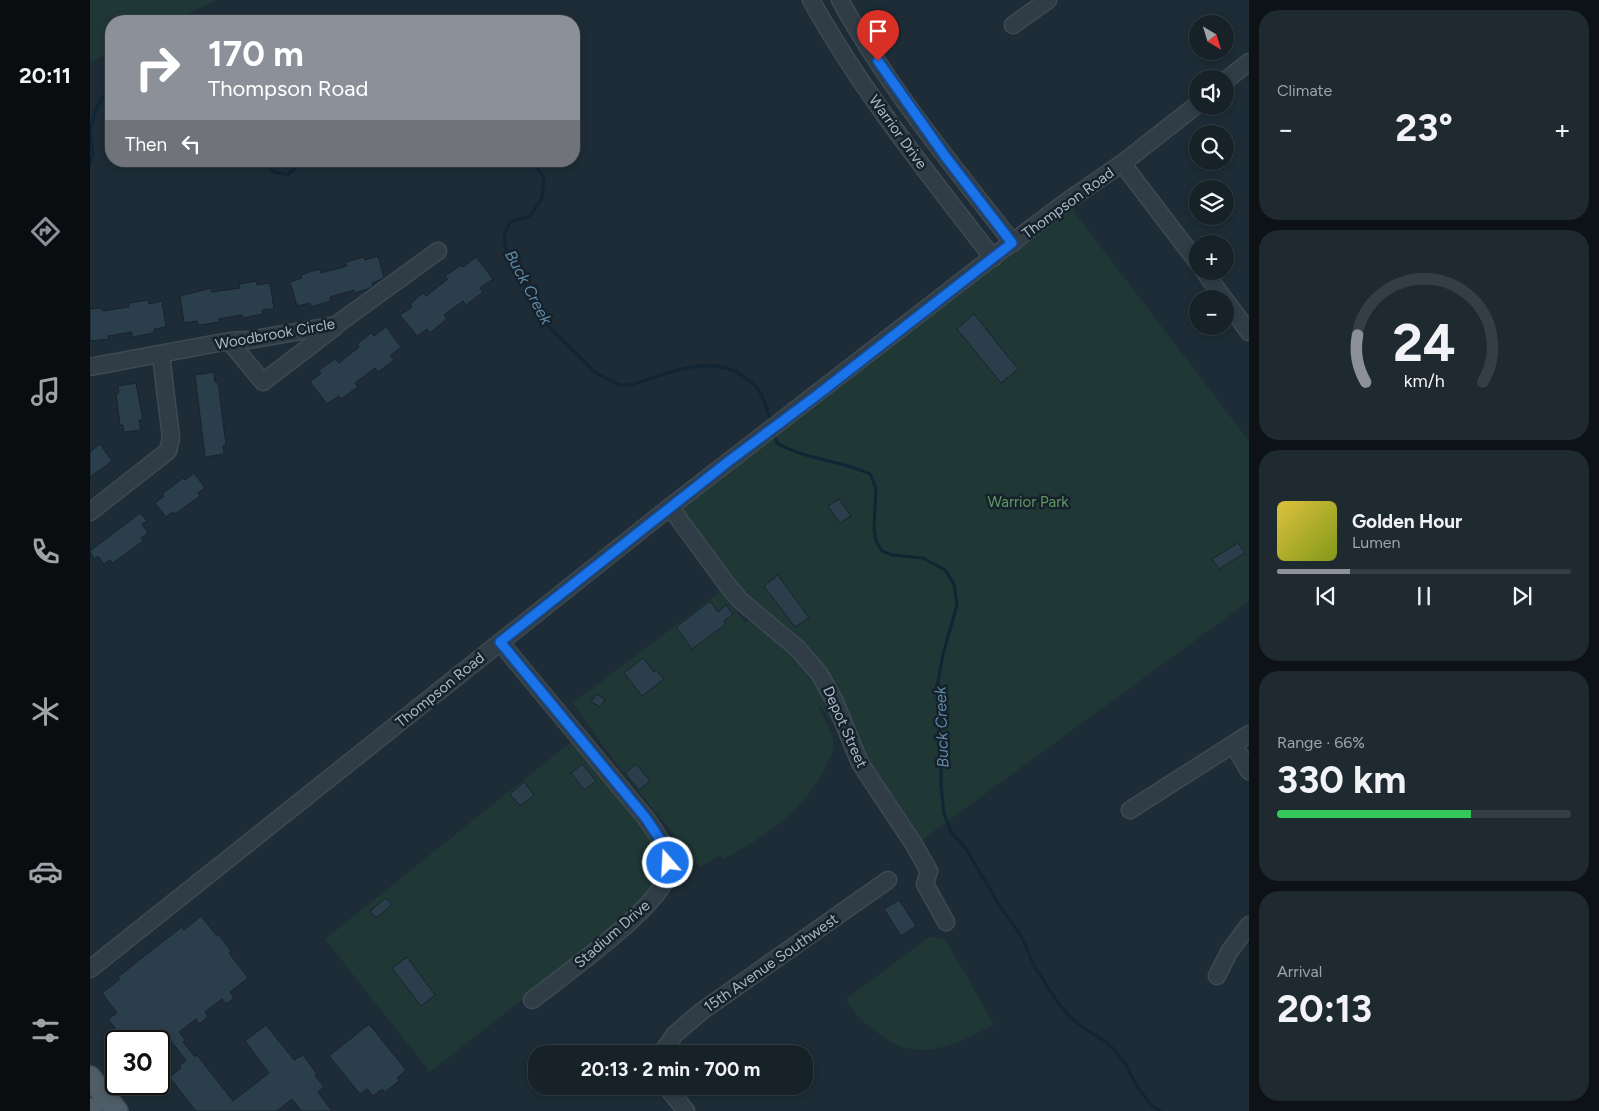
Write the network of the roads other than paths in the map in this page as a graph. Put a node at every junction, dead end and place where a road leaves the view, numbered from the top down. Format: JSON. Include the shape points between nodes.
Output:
{"nodes":[{"id":1,"x":811,"y":0,"type":"edge"},
{"id":2,"x":840,"y":0,"type":"edge"},
{"id":3,"x":1048,"y":0,"type":"edge"},
{"id":4,"x":1013,"y":25,"type":"dead end"},
{"id":5,"x":1249,"y":62,"type":"edge"},
{"id":6,"x":1234,"y":74,"type":"edge"},
{"id":7,"x":1189,"y":111,"type":"edge"},
{"id":8,"x":1124,"y":162,"type":"junction"},
{"id":9,"x":1012,"y":243,"type":"junction"},
{"id":10,"x":1189,"y":250,"type":"edge"},
{"id":11,"x":438,"y":251,"type":"dead end"},
{"id":12,"x":993,"y":258,"type":"junction"},
{"id":13,"x":1234,"y":311,"type":"edge"},
{"id":14,"x":336,"y":325,"type":"junction"},
{"id":15,"x":1249,"y":332,"type":"edge"},
{"id":16,"x":229,"y":341,"type":"junction"},
{"id":17,"x":161,"y":355,"type":"junction"},
{"id":18,"x":90,"y":367,"type":"edge"},
{"id":19,"x":670,"y":507,"type":"junction"},
{"id":20,"x":90,"y":512,"type":"edge"},
{"id":21,"x":500,"y":642,"type":"junction"},
{"id":22,"x":1249,"y":734,"type":"edge"},
{"id":23,"x":1234,"y":745,"type":"junction"},
{"id":24,"x":1249,"y":771,"type":"edge"},
{"id":25,"x":1130,"y":810,"type":"dead end"},
{"id":26,"x":888,"y":880,"type":"dead end"},
{"id":27,"x":946,"y":922,"type":"dead end"},
{"id":28,"x":1249,"y":925,"type":"edge"},
{"id":29,"x":90,"y":969,"type":"edge"},
{"id":30,"x":1217,"y":976,"type":"dead end"},
{"id":31,"x":532,"y":1000,"type":"dead end"},
{"id":32,"x":667,"y":1045,"type":"edge"},
{"id":33,"x":90,"y":1078,"type":"edge"},
{"id":34,"x":673,"y":1095,"type":"edge"},
{"id":35,"x":117,"y":1111,"type":"edge"},
{"id":36,"x":686,"y":1111,"type":"edge"}],
"edges":[{"from":1,"to":12,"type":"street","name":"Warrior Drive","via":[[861,81]]},
{"from":2,"to":9,"type":"street","name":"Warrior Drive","via":[[868,48],[913,112]]},
{"from":3,"to":4,"type":"street"},
{"from":5,"to":6,"type":"street"},
{"from":7,"to":8,"type":"street","name":"Thompson Road"},
{"from":8,"to":9,"type":"street","name":"Thompson Road"},
{"from":8,"to":10,"type":"street"},
{"from":9,"to":12,"type":"street","name":"Thompson Road"},
{"from":11,"to":14,"type":"street","name":"Woodbrook Circle"},
{"from":12,"to":19,"type":"street","name":"Thompson Road"},
{"from":13,"to":15,"type":"street"},
{"from":14,"to":16,"type":"street","name":"Woodbrook Circle"},
{"from":14,"to":16,"type":"street","via":[[263,382]]},
{"from":16,"to":17,"type":"street","name":"Woodbrook Circle"},
{"from":17,"to":18,"type":"street","name":"Woodbrook Circle"},
{"from":17,"to":20,"type":"street","via":[[171,438],[168,451]]},
{"from":19,"to":21,"type":"street","name":"Thompson Road"},
{"from":19,"to":27,"type":"street","name":"Depot Street","via":[[741,601],[797,648],[819,673],[860,762],[929,871],[925,884]]},
{"from":21,"to":29,"type":"street","name":"Thompson Road"},
{"from":21,"to":31,"type":"street","name":"Stadium Drive","via":[[645,817],[662,842],[668,863],[666,880],[650,903]]},
{"from":22,"to":23,"type":"street"},
{"from":23,"to":24,"type":"street"},
{"from":23,"to":25,"type":"street"},
{"from":26,"to":32,"type":"street","name":"15th Avenue Southwest","via":[[702,1011]]},
{"from":28,"to":30,"type":"street","via":[[1229,952]]},
{"from":33,"to":35,"type":"main road"},
{"from":34,"to":36,"type":"street"}]}
